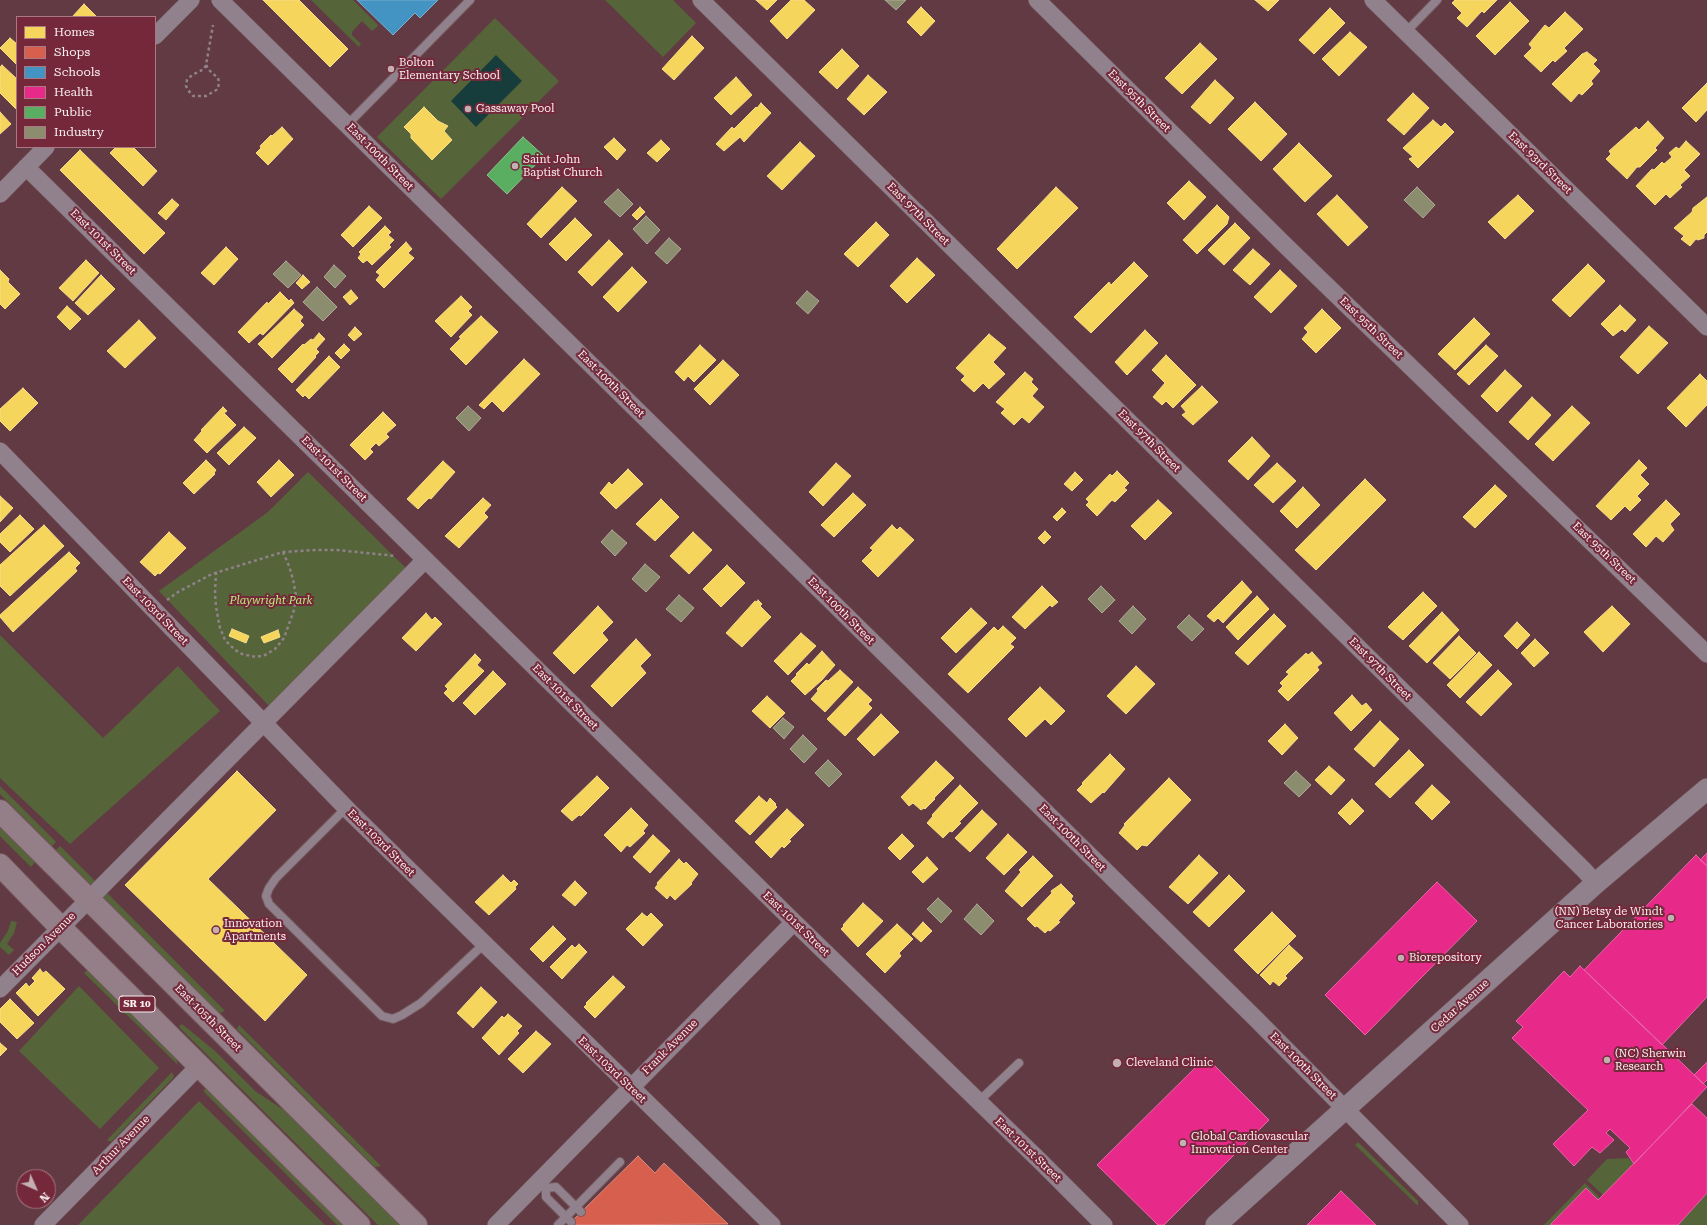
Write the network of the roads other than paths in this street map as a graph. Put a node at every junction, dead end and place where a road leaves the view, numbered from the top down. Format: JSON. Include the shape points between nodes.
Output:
{"nodes":[{"id":1,"x":191,"y":0,"type":"edge"},
{"id":2,"x":220,"y":0,"type":"edge"},
{"id":3,"x":470,"y":0,"type":"edge"},
{"id":4,"x":701,"y":0,"type":"edge"},
{"id":5,"x":1037,"y":0,"type":"edge"},
{"id":6,"x":1373,"y":0,"type":"edge"},
{"id":7,"x":1437,"y":0,"type":"edge"},
{"id":8,"x":1406,"y":32,"type":"junction"},
{"id":9,"x":156,"y":35,"type":"edge"},
{"id":10,"x":347,"y":125,"type":"junction"},
{"id":11,"x":45,"y":148,"type":"edge"},
{"id":12,"x":26,"y":167,"type":"junction"},
{"id":13,"x":0,"y":194,"type":"edge"},
{"id":14,"x":1707,"y":327,"type":"edge"},
{"id":15,"x":0,"y":452,"type":"edge"},
{"id":16,"x":425,"y":560,"type":"junction"},
{"id":17,"x":1707,"y":654,"type":"edge"},
{"id":18,"x":263,"y":723,"type":"junction"},
{"id":19,"x":1707,"y":788,"type":"edge"},
{"id":20,"x":346,"y":808,"type":"junction"},
{"id":21,"x":0,"y":812,"type":"edge"},
{"id":22,"x":0,"y":865,"type":"edge"},
{"id":23,"x":1596,"y":883,"type":"junction"},
{"id":24,"x":88,"y":900,"type":"junction"},
{"id":25,"x":794,"y":922,"type":"junction"},
{"id":26,"x":61,"y":928,"type":"junction"},
{"id":27,"x":484,"y":944,"type":"junction"},
{"id":28,"x":0,"y":989,"type":"edge"},
{"id":29,"x":1019,"y":1063,"type":"dead end"},
{"id":30,"x":199,"y":1066,"type":"junction"},
{"id":31,"x":630,"y":1087,"type":"junction"},
{"id":32,"x":978,"y":1102,"type":"junction"},
{"id":33,"x":1345,"y":1110,"type":"junction"},
{"id":34,"x":620,"y":1162,"type":"dead end"},
{"id":35,"x":542,"y":1185,"type":"junction"},
{"id":36,"x":579,"y":1209,"type":"junction"},
{"id":37,"x":569,"y":1219,"type":"junction"},
{"id":38,"x":43,"y":1225,"type":"edge"},
{"id":39,"x":359,"y":1225,"type":"edge"},
{"id":40,"x":416,"y":1225,"type":"edge"},
{"id":41,"x":496,"y":1225,"type":"edge"},
{"id":42,"x":558,"y":1225,"type":"edge"},
{"id":43,"x":772,"y":1225,"type":"edge"},
{"id":44,"x":1104,"y":1225,"type":"edge"},
{"id":45,"x":1216,"y":1225,"type":"edge"},
{"id":46,"x":1460,"y":1225,"type":"edge"}],
"edges":[{"from":1,"to":9,"type":"street"},
{"from":2,"to":10,"type":"street","name":"East 100th Street"},
{"from":3,"to":10,"type":"lane"},
{"from":4,"to":23,"type":"street","name":"East 97th Street"},
{"from":5,"to":17,"type":"street","name":"East 95th Street","via":[[1289,249]]},
{"from":6,"to":8,"type":"street","name":"East 93rd Street"},
{"from":7,"to":8,"type":"lane"},
{"from":8,"to":14,"type":"street","name":"East 93rd Street"},
{"from":10,"to":33,"type":"street","name":"East 100th Street","via":[[1244,1007]]},
{"from":11,"to":12,"type":"street"},
{"from":12,"to":13,"type":"street"},
{"from":12,"to":16,"type":"street","name":"East 101st Street"},
{"from":15,"to":18,"type":"street","name":"East 103rd Street"},
{"from":16,"to":18,"type":"street","name":"Hudson Avenue"},
{"from":16,"to":25,"type":"street","name":"East 101st Street"},
{"from":18,"to":20,"type":"street","name":"East 103rd Street"},
{"from":18,"to":24,"type":"street","name":"Hudson Avenue"},
{"from":19,"to":23,"type":"street","name":"Cedar Avenue"},
{"from":20,"to":27,"type":"street","name":"East 103rd Street"},
{"from":20,"to":27,"type":"lane","via":[[276,878],[266,896],[269,904],[382,1016],[393,1019],[421,1003]]},
{"from":21,"to":24,"type":"main road","name":"East 105th Street"},
{"from":22,"to":26,"type":"main road","number":"SR 10"},
{"from":23,"to":33,"type":"street","name":"Cedar Avenue"},
{"from":24,"to":26,"type":"street","name":"Hudson Avenue"},
{"from":24,"to":40,"type":"main road","name":"East 105th Street"},
{"from":25,"to":31,"type":"street","name":"Frank Avenue"},
{"from":25,"to":32,"type":"street","name":"East 101st Street"},
{"from":26,"to":28,"type":"street","name":"Hudson Avenue"},
{"from":26,"to":30,"type":"main road","number":"SR 10"},
{"from":27,"to":31,"type":"street","name":"East 103rd Street"},
{"from":29,"to":32,"type":"lane"},
{"from":30,"to":38,"type":"street","name":"Arthur Avenue"},
{"from":30,"to":39,"type":"main road","number":"SR 10"},
{"from":31,"to":35,"type":"street","name":"Frank Avenue"},
{"from":31,"to":43,"type":"street","name":"East 103rd Street"},
{"from":32,"to":44,"type":"street","name":"East 101st Street"},
{"from":33,"to":45,"type":"street","name":"Cedar Avenue"},
{"from":33,"to":46,"type":"street","name":"East 100th Street"},
{"from":34,"to":36,"type":"lane"},
{"from":35,"to":36,"type":"lane","via":[[556,1187]]},
{"from":35,"to":37,"type":"lane","via":[[546,1197]]},
{"from":35,"to":41,"type":"street","name":"Frank Avenue"},
{"from":36,"to":37,"type":"lane"},
{"from":37,"to":42,"type":"lane"}]}
